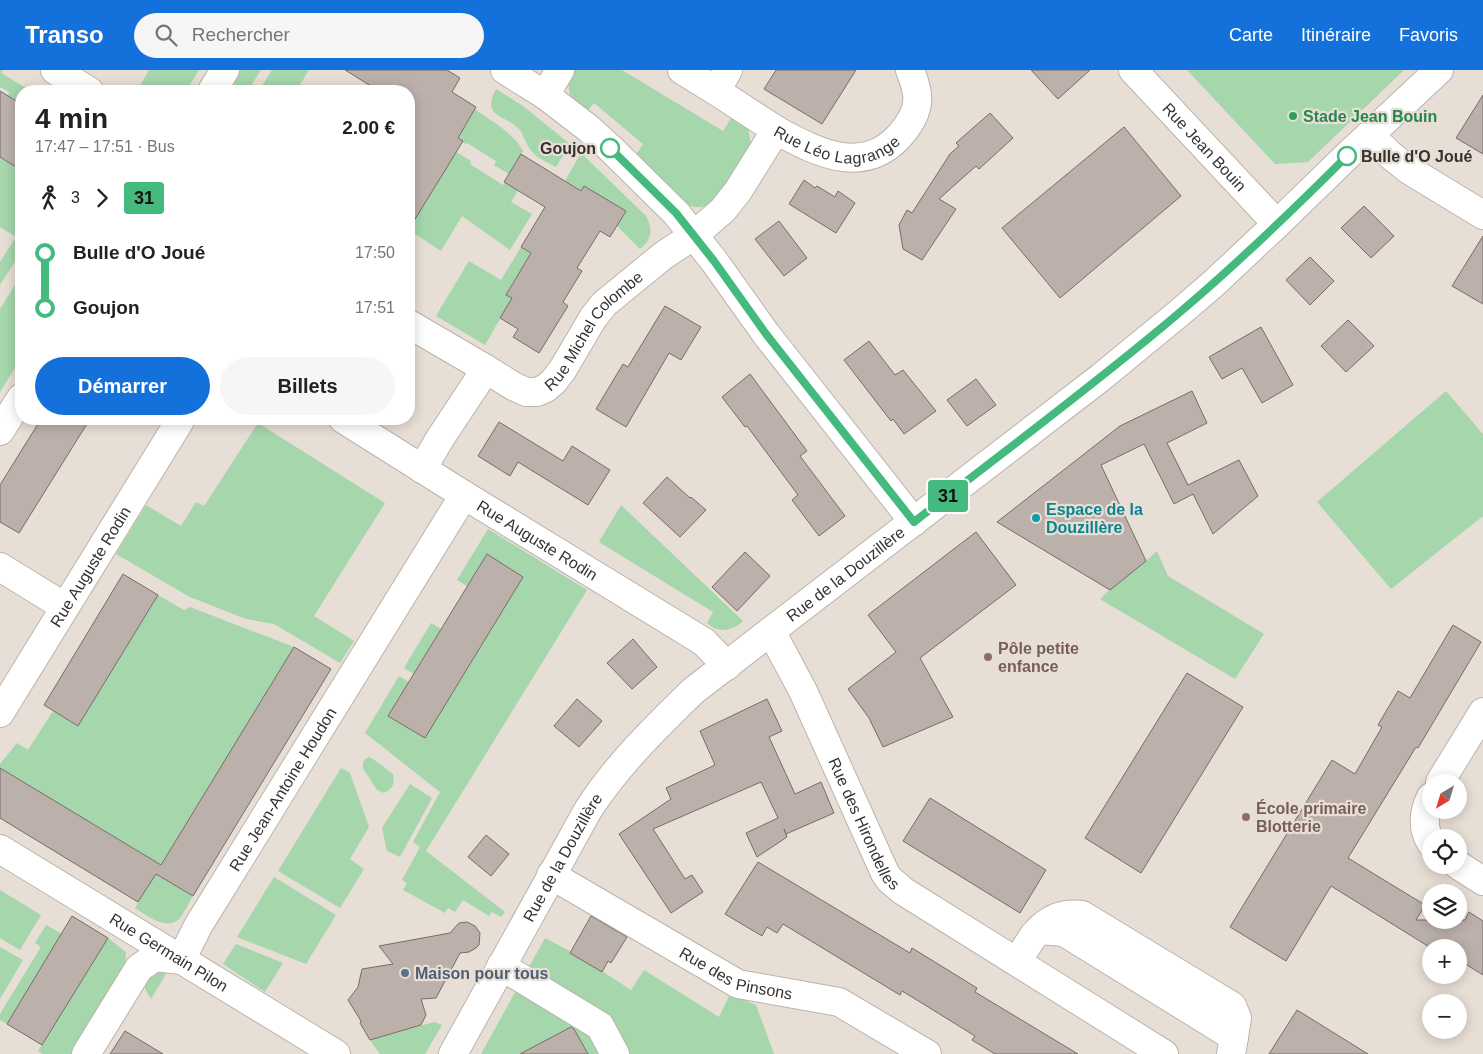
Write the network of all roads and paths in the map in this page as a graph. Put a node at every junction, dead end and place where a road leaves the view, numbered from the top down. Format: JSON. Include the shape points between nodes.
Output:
{"nodes":[{"id":1,"x":55,"y":70,"type":"edge"},
{"id":2,"x":225,"y":70,"type":"edge"},
{"id":3,"x":505,"y":70,"type":"edge"},
{"id":4,"x":560,"y":70,"type":"edge"},
{"id":5,"x":682,"y":70,"type":"edge"},
{"id":6,"x":910,"y":70,"type":"edge"},
{"id":7,"x":1133,"y":70,"type":"edge"},
{"id":8,"x":1439,"y":70,"type":"edge"},
{"id":9,"x":722,"y":81,"type":"edge"},
{"id":10,"x":79,"y":85,"type":"edge"},
{"id":11,"x":216,"y":85,"type":"edge"},
{"id":12,"x":545,"y":95,"type":"junction"},
{"id":13,"x":776,"y":130,"type":"junction"},
{"id":14,"x":1370,"y":135,"type":"junction"},
{"id":15,"x":1483,"y":215,"type":"edge"},
{"id":16,"x":1277,"y":224,"type":"junction"},
{"id":17,"x":693,"y":236,"type":"junction"},
{"id":18,"x":415,"y":328,"type":"edge"},
{"id":19,"x":486,"y":369,"type":"junction"},
{"id":20,"x":15,"y":407,"type":"edge"},
{"id":21,"x":177,"y":425,"type":"edge"},
{"id":22,"x":352,"y":425,"type":"edge"},
{"id":23,"x":0,"y":431,"type":"edge"},
{"id":24,"x":422,"y":469,"type":"junction"},
{"id":25,"x":464,"y":496,"type":"junction"},
{"id":26,"x":914,"y":522,"type":"junction"},
{"id":27,"x":0,"y":567,"type":"edge"},
{"id":28,"x":65,"y":607,"type":"junction"},
{"id":29,"x":771,"y":631,"type":"junction"},
{"id":30,"x":727,"y":666,"type":"junction"},
{"id":31,"x":1483,"y":712,"type":"edge"},
{"id":32,"x":0,"y":713,"type":"edge"},
{"id":33,"x":1445,"y":774,"type":"edge"},
{"id":34,"x":0,"y":849,"type":"edge"},
{"id":35,"x":1467,"y":870,"type":"edge"},
{"id":36,"x":552,"y":875,"type":"junction"},
{"id":37,"x":1483,"y":880,"type":"edge"},
{"id":38,"x":181,"y":960,"type":"junction"},
{"id":39,"x":1017,"y":961,"type":"junction"},
{"id":40,"x":502,"y":966,"type":"junction"},
{"id":41,"x":1233,"y":1045,"type":"edge"},
{"id":42,"x":86,"y":1054,"type":"edge"},
{"id":43,"x":336,"y":1054,"type":"edge"},
{"id":44,"x":453,"y":1054,"type":"edge"},
{"id":45,"x":615,"y":1054,"type":"edge"},
{"id":46,"x":927,"y":1054,"type":"edge"},
{"id":47,"x":1164,"y":1054,"type":"edge"}],
"edges":[{"from":1,"to":10,"type":"street"},
{"from":2,"to":11,"type":"street"},
{"from":3,"to":12,"type":"street"},
{"from":4,"to":12,"type":"street"},
{"from":5,"to":9,"type":"street"},
{"from":6,"to":13,"type":"street","name":"Rue Léo Lagrange","via":[[917,88],[917,108],[902,134],[875,154],[850,158],[825,153]]},
{"from":7,"to":16,"type":"street","name":"Rue Jean Bouin"},
{"from":8,"to":14,"type":"street","name":"Rue de la Douzillère"},
{"from":9,"to":13,"type":"street"},
{"from":12,"to":17,"type":"street","via":[[610,148],[676,213]]},
{"from":13,"to":17,"type":"street","name":"Rue Léo Lagrange","via":[[738,191]]},
{"from":14,"to":15,"type":"street","via":[[1409,170]]},
{"from":14,"to":16,"type":"street","name":"Rue de la Douzillère"},
{"from":16,"to":26,"type":"street","name":"Rue de la Douzillère","via":[[1212,284],[1100,378]]},
{"from":17,"to":19,"type":"street","name":"Rue Michel Colombe","via":[[664,255],[604,304],[563,369],[546,388],[526,392]]},
{"from":17,"to":26,"type":"street"},
{"from":18,"to":19,"type":"street","name":"Rue Michel Colombe"},
{"from":19,"to":24,"type":"street"},
{"from":20,"to":23,"type":"street"},
{"from":21,"to":28,"type":"street","name":"Rue Auguste Rodin"},
{"from":22,"to":24,"type":"street","name":"Rue Auguste Rodin"},
{"from":24,"to":25,"type":"street","name":"Rue Auguste Rodin"},
{"from":25,"to":30,"type":"street","name":"Rue Auguste Rodin","via":[[704,642]]},
{"from":25,"to":38,"type":"street","name":"Rue Jean-Antoine Houdon","via":[[198,926]]},
{"from":26,"to":29,"type":"street","name":"Rue de la Douzillère"},
{"from":27,"to":28,"type":"street"},
{"from":28,"to":32,"type":"street","name":"Rue Auguste Rodin"},
{"from":29,"to":30,"type":"street","name":"Rue de la Douzillère"},
{"from":29,"to":39,"type":"street","name":"Rue des Hirondelles","via":[[803,690],[889,879],[903,891]]},
{"from":30,"to":36,"type":"street","name":"Rue de la Douzillère","via":[[693,690],[643,740],[602,788]]},
{"from":31,"to":33,"type":"street"},
{"from":34,"to":38,"type":"street","name":"Rue Germain Pilon"},
{"from":35,"to":37,"type":"street"},
{"from":36,"to":40,"type":"street","name":"Rue de la Douzillère"},
{"from":36,"to":46,"type":"street","name":"Rue des Pinsons","via":[[738,984],[839,1002]]},
{"from":38,"to":42,"type":"street","via":[[155,956],[139,968]]},
{"from":38,"to":43,"type":"street","name":"Rue Germain Pilon"},
{"from":39,"to":41,"type":"street","via":[[1034,935],[1051,919],[1082,915],[1232,1006],[1237,1018]]},
{"from":39,"to":47,"type":"street","name":"Rue des Hirondelles"},
{"from":40,"to":44,"type":"street","name":"Rue de la Douzillère"},
{"from":40,"to":45,"type":"street","via":[[600,1026]]}]}
